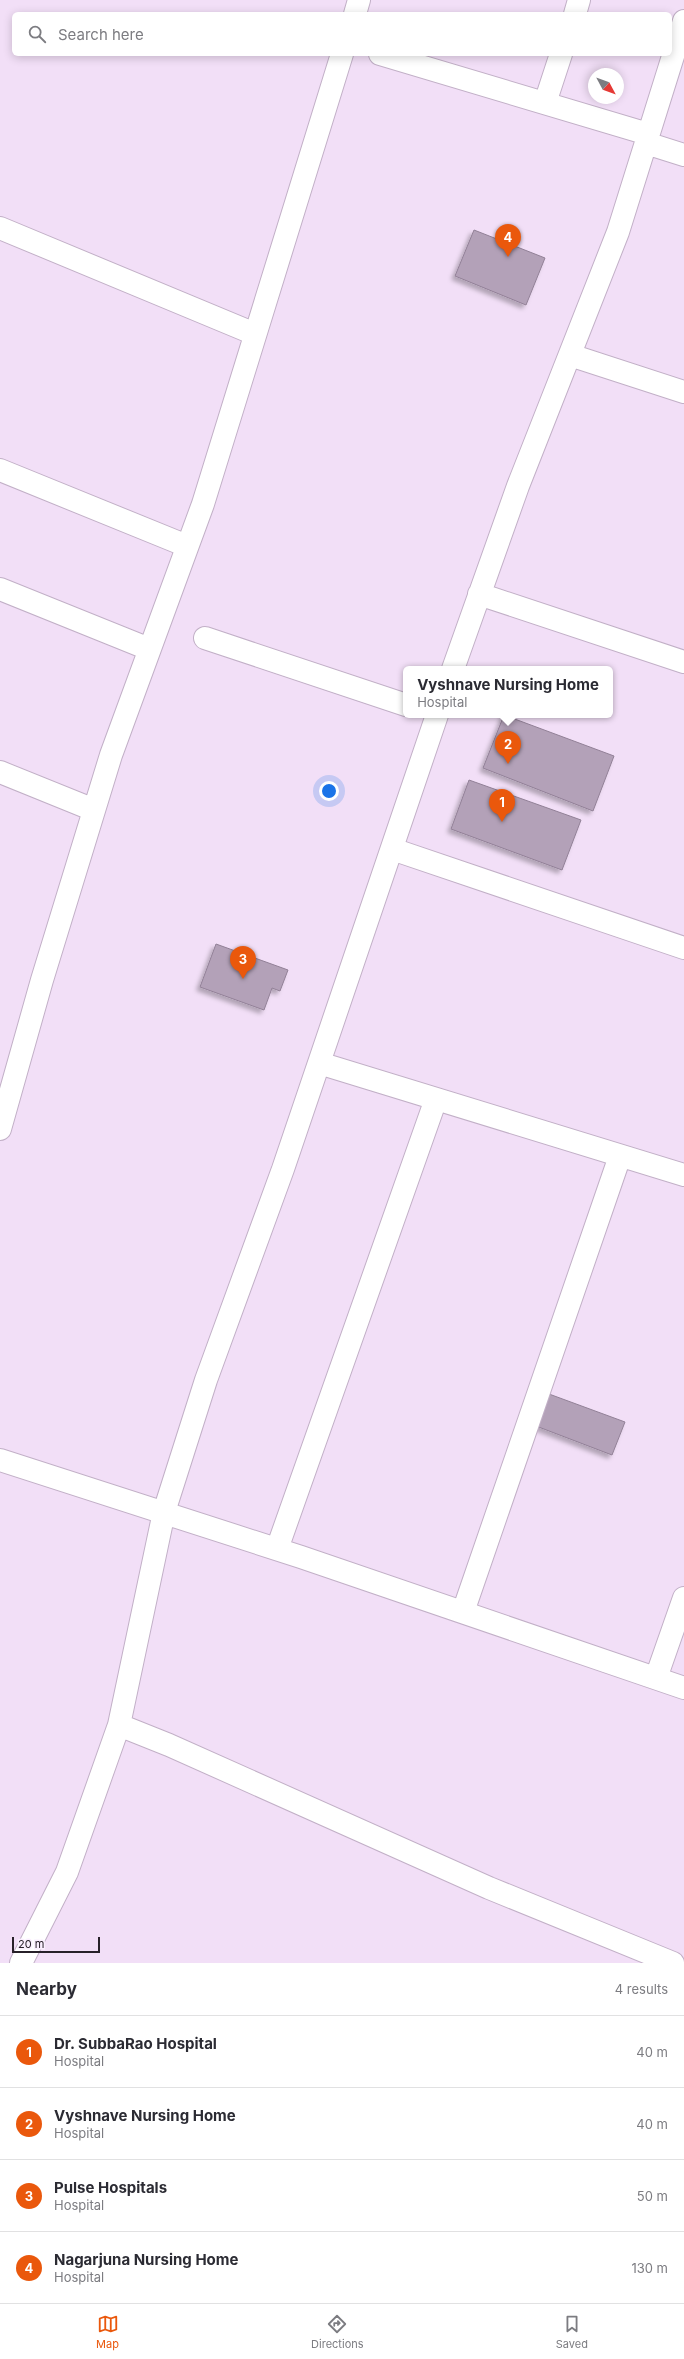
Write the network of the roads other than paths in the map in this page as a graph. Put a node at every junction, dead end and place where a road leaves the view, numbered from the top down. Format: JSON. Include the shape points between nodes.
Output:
{"nodes":[{"id":1,"x":359,"y":0,"type":"edge"},
{"id":2,"x":579,"y":0,"type":"edge"},
{"id":3,"x":356,"y":12,"type":"edge"},
{"id":4,"x":576,"y":12,"type":"edge"},
{"id":5,"x":684,"y":20,"type":"edge"},
{"id":6,"x":341,"y":56,"type":"edge"},
{"id":7,"x":387,"y":56,"type":"edge"},
{"id":8,"x":560,"y":56,"type":"edge"},
{"id":9,"x":545,"y":103,"type":"junction"},
{"id":10,"x":647,"y":138,"type":"junction"},
{"id":11,"x":684,"y":155,"type":"edge"},
{"id":12,"x":0,"y":228,"type":"edge"},
{"id":13,"x":255,"y":334,"type":"junction"},
{"id":14,"x":570,"y":355,"type":"junction"},
{"id":15,"x":684,"y":392,"type":"edge"},
{"id":16,"x":0,"y":470,"type":"edge"},
{"id":17,"x":187,"y":546,"type":"junction"},
{"id":18,"x":0,"y":589,"type":"edge"},
{"id":19,"x":480,"y":594,"type":"junction"},
{"id":20,"x":205,"y":638,"type":"dead end"},
{"id":21,"x":149,"y":649,"type":"junction"},
{"id":22,"x":684,"y":662,"type":"edge"},
{"id":23,"x":454,"y":666,"type":"edge"},
{"id":24,"x":403,"y":704,"type":"edge"},
{"id":25,"x":435,"y":718,"type":"edge"},
{"id":26,"x":0,"y":772,"type":"edge"},
{"id":27,"x":94,"y":810,"type":"junction"},
{"id":28,"x":392,"y":849,"type":"junction"},
{"id":29,"x":684,"y":948,"type":"edge"},
{"id":30,"x":319,"y":1064,"type":"junction"},
{"id":31,"x":436,"y":1099,"type":"junction"},
{"id":32,"x":0,"y":1129,"type":"edge"},
{"id":33,"x":620,"y":1156,"type":"junction"},
{"id":34,"x":684,"y":1175,"type":"edge"},
{"id":35,"x":0,"y":1460,"type":"edge"},
{"id":36,"x":164,"y":1512,"type":"junction"},
{"id":37,"x":277,"y":1549,"type":"junction"},
{"id":38,"x":684,"y":1598,"type":"edge"},
{"id":39,"x":463,"y":1612,"type":"junction"},
{"id":40,"x":656,"y":1678,"type":"junction"},
{"id":41,"x":684,"y":1688,"type":"edge"},
{"id":42,"x":119,"y":1725,"type":"junction"},
{"id":43,"x":21,"y":1963,"type":"edge"},
{"id":44,"x":673,"y":1963,"type":"edge"}],
"edges":[{"from":1,"to":3,"type":"street"},
{"from":2,"to":4,"type":"street"},
{"from":5,"to":10,"type":"street"},
{"from":6,"to":13,"type":"street"},
{"from":7,"to":9,"type":"street"},
{"from":8,"to":9,"type":"street"},
{"from":9,"to":10,"type":"street"},
{"from":10,"to":11,"type":"street"},
{"from":10,"to":14,"type":"street","via":[[618,232]]},
{"from":12,"to":13,"type":"street"},
{"from":13,"to":17,"type":"street","via":[[203,504]]},
{"from":14,"to":15,"type":"street"},
{"from":14,"to":19,"type":"street","via":[[518,486]]},
{"from":16,"to":17,"type":"street"},
{"from":17,"to":21,"type":"street"},
{"from":18,"to":21,"type":"street"},
{"from":19,"to":22,"type":"street"},
{"from":19,"to":23,"type":"street"},
{"from":20,"to":24,"type":"street"},
{"from":21,"to":27,"type":"street"},
{"from":25,"to":28,"type":"street"},
{"from":26,"to":27,"type":"street"},
{"from":27,"to":32,"type":"street"},
{"from":28,"to":29,"type":"street"},
{"from":28,"to":30,"type":"street"},
{"from":30,"to":31,"type":"street"},
{"from":30,"to":36,"type":"street","via":[[206,1380]]},
{"from":31,"to":33,"type":"street"},
{"from":31,"to":37,"type":"street"},
{"from":33,"to":34,"type":"street"},
{"from":33,"to":39,"type":"street"},
{"from":35,"to":36,"type":"street"},
{"from":36,"to":37,"type":"street"},
{"from":36,"to":42,"type":"street"},
{"from":37,"to":39,"type":"street"},
{"from":38,"to":40,"type":"street"},
{"from":39,"to":40,"type":"street"},
{"from":40,"to":41,"type":"street"},
{"from":42,"to":43,"type":"street","via":[[67,1872]]},
{"from":42,"to":44,"type":"street","via":[[489,1888]]}]}
